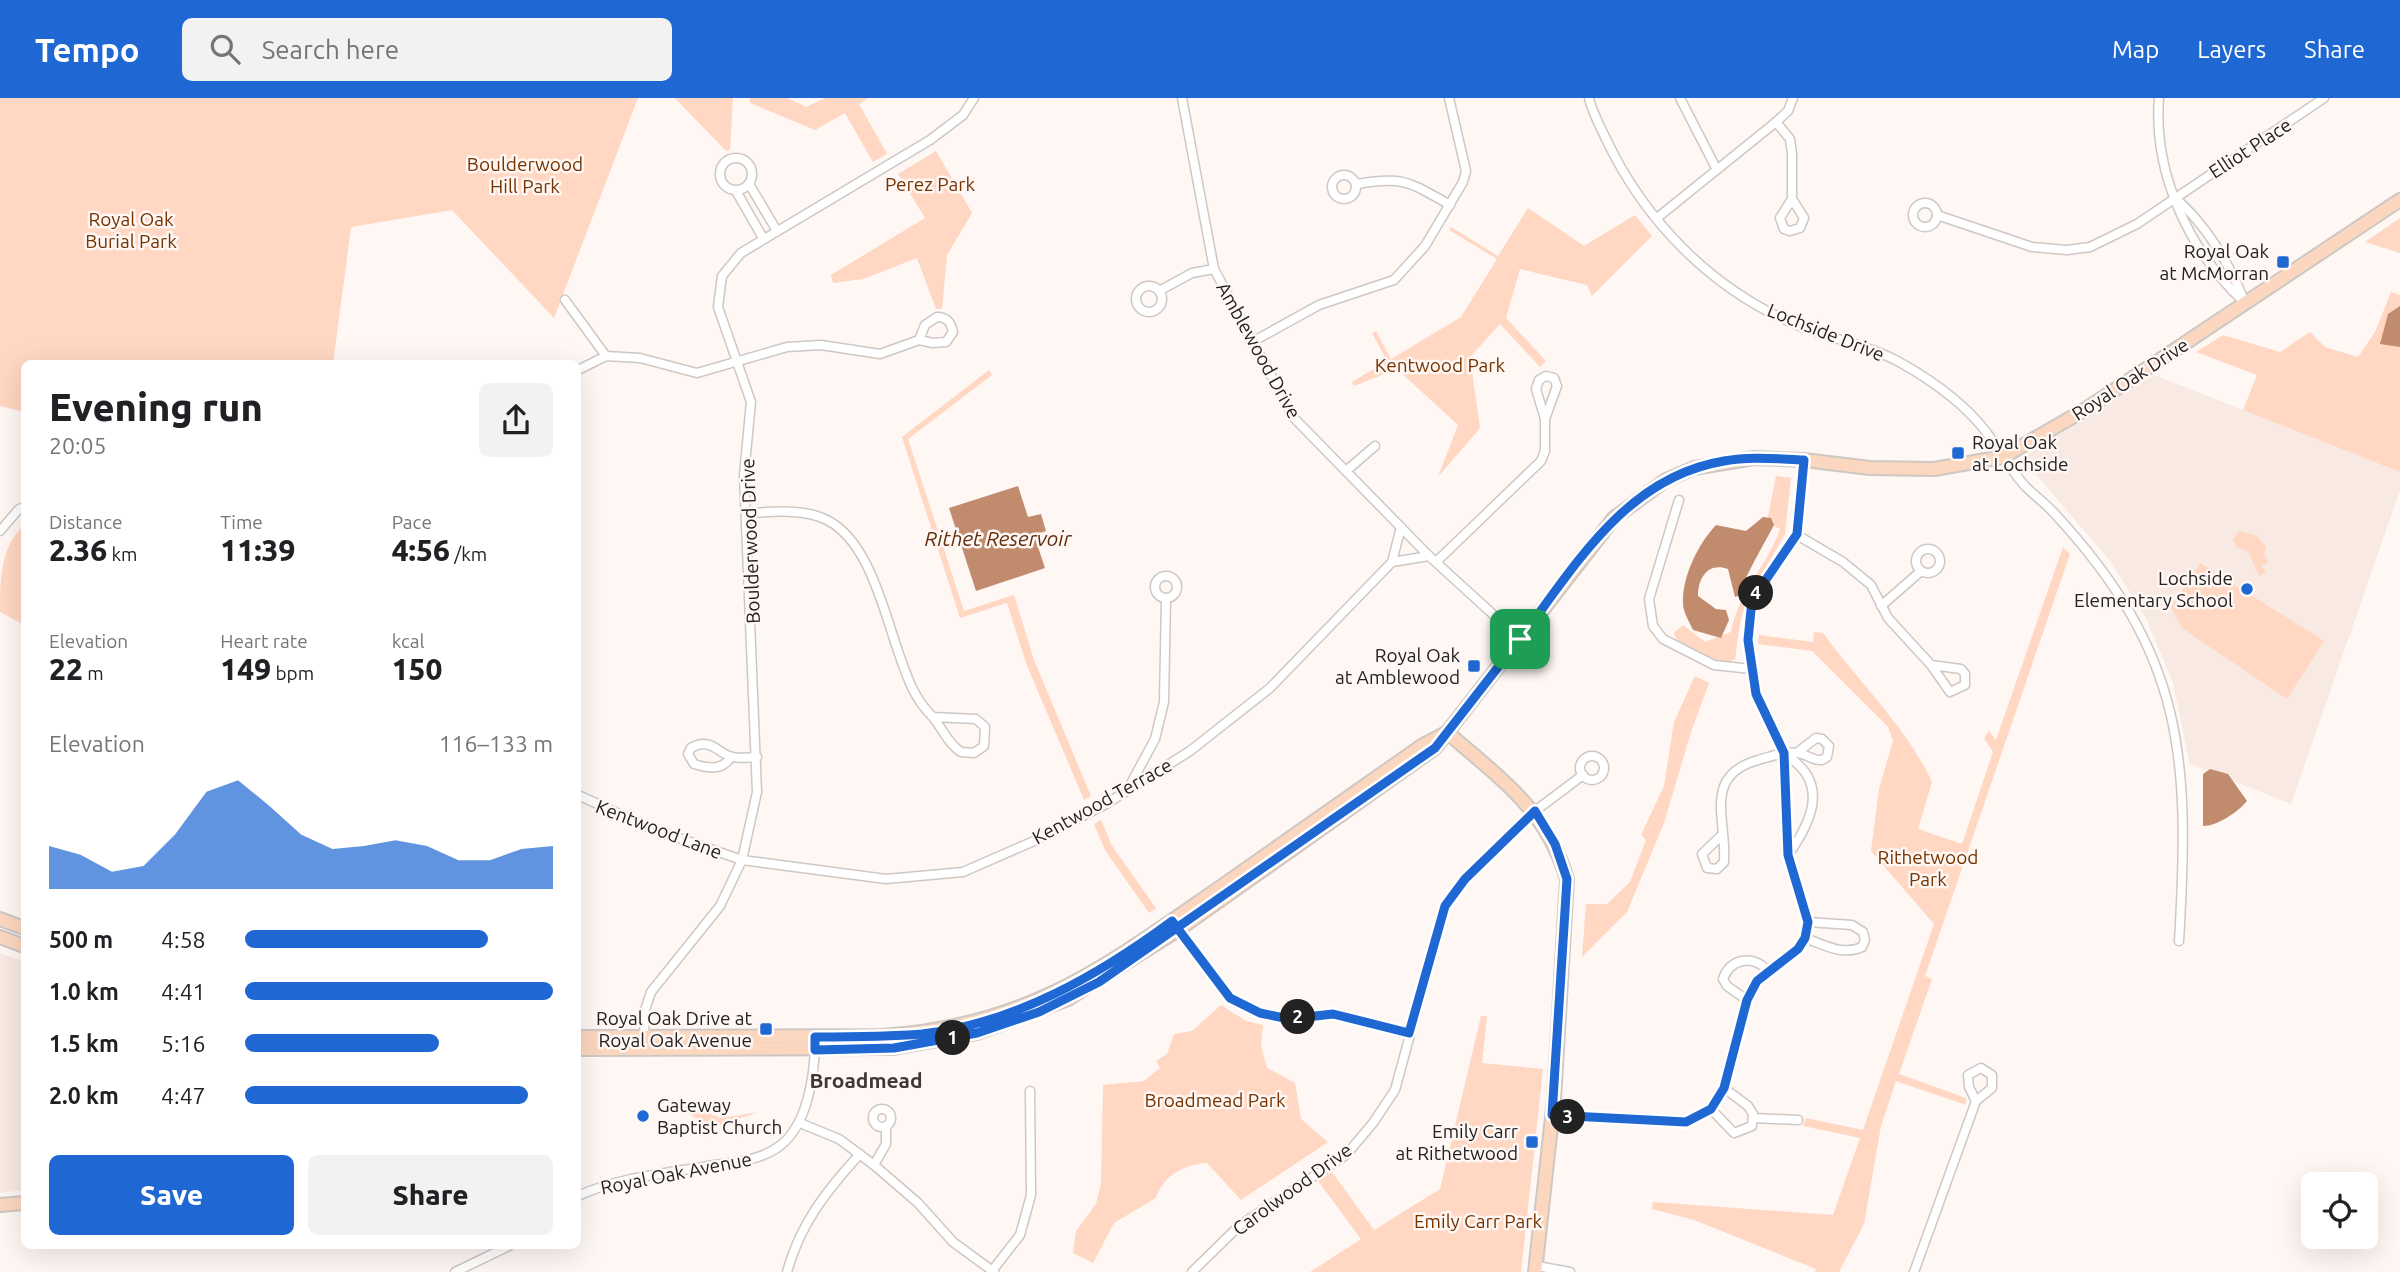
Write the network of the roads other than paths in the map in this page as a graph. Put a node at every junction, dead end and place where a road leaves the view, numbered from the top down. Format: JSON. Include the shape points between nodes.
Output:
{"nodes":[{"id":1,"x":974,"y":98,"type":"edge"},
{"id":2,"x":1182,"y":98,"type":"edge"},
{"id":3,"x":1449,"y":98,"type":"edge"},
{"id":4,"x":1588,"y":98,"type":"edge"},
{"id":5,"x":1680,"y":98,"type":"edge"},
{"id":6,"x":1793,"y":98,"type":"edge"},
{"id":7,"x":2159,"y":98,"type":"edge"},
{"id":8,"x":2324,"y":98,"type":"edge"},
{"id":9,"x":1776,"y":122,"type":"junction"},
{"id":10,"x":1716,"y":168,"type":"junction"},
{"id":11,"x":750,"y":184,"type":"junction"},
{"id":12,"x":1357,"y":184,"type":"dead end"},
{"id":13,"x":736,"y":191,"type":"junction"},
{"id":14,"x":2175,"y":198,"type":"junction"},
{"id":15,"x":1792,"y":199,"type":"dead end"},
{"id":16,"x":2400,"y":200,"type":"edge"},
{"id":17,"x":1450,"y":205,"type":"junction"},
{"id":18,"x":1937,"y":215,"type":"dead end"},
{"id":19,"x":1657,"y":218,"type":"junction"},
{"id":20,"x":777,"y":231,"type":"junction"},
{"id":21,"x":763,"y":239,"type":"junction"},
{"id":22,"x":1214,"y":269,"type":"junction"},
{"id":23,"x":1159,"y":290,"type":"dead end"},
{"id":24,"x":565,"y":300,"type":"dead end"},
{"id":25,"x":2245,"y":302,"type":"junction"},
{"id":26,"x":919,"y":340,"type":"dead end"},
{"id":27,"x":1252,"y":342,"type":"junction"},
{"id":28,"x":606,"y":356,"type":"junction"},
{"id":29,"x":735,"y":360,"type":"junction"},
{"id":30,"x":581,"y":368,"type":"edge"},
{"id":31,"x":1545,"y":419,"type":"junction"},
{"id":32,"x":1375,"y":446,"type":"dead end"},
{"id":33,"x":2003,"y":457,"type":"junction"},
{"id":34,"x":1804,"y":460,"type":"junction"},
{"id":35,"x":1346,"y":471,"type":"junction"},
{"id":36,"x":1679,"y":500,"type":"dead end"},
{"id":37,"x":21,"y":508,"type":"edge"},
{"id":38,"x":747,"y":513,"type":"junction"},
{"id":39,"x":1401,"y":527,"type":"junction"},
{"id":40,"x":0,"y":531,"type":"edge"},
{"id":41,"x":1797,"y":534,"type":"junction"},
{"id":42,"x":1433,"y":559,"type":"junction"},
{"id":43,"x":1392,"y":562,"type":"junction"},
{"id":44,"x":1921,"y":571,"type":"dead end"},
{"id":45,"x":1166,"y":598,"type":"dead end"},
{"id":46,"x":1881,"y":606,"type":"junction"},
{"id":47,"x":1520,"y":639,"type":"junction"},
{"id":48,"x":1931,"y":665,"type":"junction"},
{"id":49,"x":1751,"y":669,"type":"junction"},
{"id":50,"x":933,"y":717,"type":"junction"},
{"id":51,"x":1447,"y":732,"type":"junction"},
{"id":52,"x":1798,"y":752,"type":"dead end"},
{"id":53,"x":1784,"y":753,"type":"junction"},
{"id":54,"x":757,"y":757,"type":"junction"},
{"id":55,"x":730,"y":758,"type":"junction"},
{"id":56,"x":1583,"y":775,"type":"dead end"},
{"id":57,"x":1129,"y":788,"type":"junction"},
{"id":58,"x":581,"y":796,"type":"edge"},
{"id":59,"x":1535,"y":811,"type":"junction"},
{"id":60,"x":1721,"y":836,"type":"dead end"},
{"id":61,"x":1788,"y":855,"type":"junction"},
{"id":62,"x":742,"y":860,"type":"junction"},
{"id":63,"x":0,"y":919,"type":"edge"},
{"id":64,"x":1808,"y":922,"type":"junction"},
{"id":65,"x":1175,"y":926,"type":"junction"},
{"id":66,"x":21,"y":927,"type":"edge"},
{"id":67,"x":0,"y":937,"type":"edge"},
{"id":68,"x":1805,"y":938,"type":"junction"},
{"id":69,"x":2179,"y":941,"type":"dead end"},
{"id":70,"x":21,"y":945,"type":"edge"},
{"id":71,"x":1767,"y":970,"type":"junction"},
{"id":72,"x":1747,"y":1000,"type":"junction"},
{"id":73,"x":1409,"y":1033,"type":"junction"},
{"id":74,"x":581,"y":1037,"type":"edge"},
{"id":75,"x":644,"y":1043,"type":"junction"},
{"id":76,"x":815,"y":1043,"type":"junction"},
{"id":77,"x":581,"y":1049,"type":"edge"},
{"id":78,"x":1724,"y":1088,"type":"junction"},
{"id":79,"x":1030,"y":1091,"type":"dead end"},
{"id":80,"x":1976,"y":1101,"type":"dead end"},
{"id":81,"x":1711,"y":1109,"type":"junction"},
{"id":82,"x":1552,"y":1115,"type":"junction"},
{"id":83,"x":1753,"y":1118,"type":"junction"},
{"id":84,"x":1798,"y":1120,"type":"dead end"},
{"id":85,"x":800,"y":1123,"type":"junction"},
{"id":86,"x":886,"y":1127,"type":"dead end"},
{"id":87,"x":860,"y":1154,"type":"junction"},
{"id":88,"x":874,"y":1165,"type":"junction"},
{"id":89,"x":581,"y":1195,"type":"edge"},
{"id":90,"x":21,"y":1203,"type":"edge"},
{"id":91,"x":0,"y":1205,"type":"edge"},
{"id":92,"x":503,"y":1249,"type":"edge"},
{"id":93,"x":1536,"y":1269,"type":"edge"},
{"id":94,"x":455,"y":1272,"type":"edge"},
{"id":95,"x":788,"y":1272,"type":"edge"},
{"id":96,"x":993,"y":1272,"type":"edge"},
{"id":97,"x":1192,"y":1272,"type":"edge"},
{"id":98,"x":1570,"y":1272,"type":"edge"},
{"id":99,"x":1914,"y":1272,"type":"edge"}],
"edges":[{"from":1,"to":20,"type":"street","name":"Boulderwood Drive","via":[[962,115],[930,140]]},
{"from":2,"to":22,"type":"street","name":"Amblewood Drive"},
{"from":3,"to":17,"type":"street","via":[[1466,171]]},
{"from":4,"to":19,"type":"street","name":"Lochside Drive","via":[[1623,175]]},
{"from":5,"to":10,"type":"street"},
{"from":6,"to":9,"type":"street"},
{"from":7,"to":14,"type":"street","via":[[2157,140]]},
{"from":8,"to":14,"type":"street","name":"Elliot Place"},
{"from":9,"to":10,"type":"street"},
{"from":9,"to":15,"type":"street","via":[[1790,139]]},
{"from":10,"to":19,"type":"street"},
{"from":11,"to":13,"type":"street"},
{"from":11,"to":13,"type":"street","via":[[751,168],[743,160],[732,159],[722,165],[720,177],[725,187]]},
{"from":11,"to":20,"type":"street"},
{"from":12,"to":17,"type":"street","via":[[1406,180]]},
{"from":13,"to":21,"type":"street"},
{"from":14,"to":18,"type":"street","name":"Elliot Place","via":[[2114,238],[2067,250],[2032,247]]},
{"from":14,"to":25,"type":"street","via":[[2180,215],[2227,286]]},
{"from":16,"to":25,"type":"main road","name":"Royal Oak Drive"},
{"from":17,"to":27,"type":"street","via":[[1425,246],[1394,280],[1319,305]]},
{"from":19,"to":33,"type":"street","name":"Lochside Drive","via":[[1697,263],[1744,299],[1797,325],[1900,362],[1937,386],[1961,404]]},
{"from":20,"to":21,"type":"street","name":"Boulderwood Drive"},
{"from":21,"to":29,"type":"street","name":"Boulderwood Drive","via":[[741,253],[722,276],[718,306]]},
{"from":22,"to":23,"type":"street","via":[[1192,273]]},
{"from":22,"to":27,"type":"street","name":"Amblewood Drive"},
{"from":24,"to":28,"type":"street"},
{"from":25,"to":33,"type":"main road","name":"Royal Oak Drive","via":[[2086,409]]},
{"from":26,"to":29,"type":"street","via":[[880,354],[821,345],[787,347]]},
{"from":27,"to":35,"type":"street","name":"Amblewood Drive","via":[[1294,418]]},
{"from":28,"to":29,"type":"street","via":[[640,358],[697,373]]},
{"from":28,"to":30,"type":"street"},
{"from":29,"to":38,"type":"street","name":"Boulderwood Drive","via":[[751,402],[744,475]]},
{"from":31,"to":31,"type":"street","via":[[1556,386],[1553,378],[1546,376],[1536,389]]},
{"from":31,"to":42,"type":"street","via":[[1541,461]]},
{"from":32,"to":35,"type":"street"},
{"from":33,"to":34,"type":"main road","name":"Royal Oak Drive","via":[[1934,469]]},
{"from":33,"to":69,"type":"street","name":"Lochside Drive","via":[[2116,590],[2161,677],[2177,735],[2183,788]]},
{"from":34,"to":41,"type":"street"},
{"from":34,"to":47,"type":"main road","name":"Royal Oak Drive","via":[[1754,457],[1723,461],[1666,480],[1636,498],[1594,541]]},
{"from":35,"to":39,"type":"street","name":"Amblewood Drive"},
{"from":36,"to":49,"type":"street","via":[[1649,599],[1653,626],[1662,639],[1714,665]]},
{"from":37,"to":40,"type":"street"},
{"from":38,"to":50,"type":"street","via":[[813,515],[848,535],[862,555],[910,685]]},
{"from":38,"to":54,"type":"street","name":"Boulderwood Drive"},
{"from":39,"to":42,"type":"street","name":"Amblewood Drive"},
{"from":39,"to":43,"type":"street","name":"Kentwood Terrace"},
{"from":41,"to":46,"type":"street","via":[[1861,575],[1871,584]]},
{"from":41,"to":49,"type":"street","via":[[1752,600]]},
{"from":42,"to":43,"type":"street"},
{"from":42,"to":47,"type":"street","name":"Amblewood Drive"},
{"from":43,"to":57,"type":"street","name":"Kentwood Terrace","via":[[1270,688],[1190,751]]},
{"from":44,"to":46,"type":"street"},
{"from":45,"to":57,"type":"street","via":[[1164,702],[1155,739]]},
{"from":46,"to":48,"type":"street"},
{"from":47,"to":51,"type":"main road","name":"Royal Oak Drive"},
{"from":48,"to":48,"type":"street","via":[[1956,667],[1965,674],[1965,685],[1950,691]]},
{"from":49,"to":53,"type":"street","via":[[1767,720]]},
{"from":50,"to":50,"type":"street","via":[[961,752],[974,753],[984,746],[985,727],[976,719]]},
{"from":51,"to":59,"type":"main road"},
{"from":51,"to":65,"type":"main road","name":"Royal Oak Drive"},
{"from":52,"to":53,"type":"street"},
{"from":53,"to":60,"type":"street","via":[[1732,772],[1722,792]]},
{"from":53,"to":61,"type":"street"},
{"from":53,"to":61,"type":"street","via":[[1796,761],[1813,793],[1810,819]]},
{"from":54,"to":55,"type":"street"},
{"from":54,"to":62,"type":"street","name":"Boulderwood Drive","via":[[757,792]]},
{"from":55,"to":55,"type":"street","via":[[720,748],[707,745],[694,745],[688,754],[694,764],[712,767],[722,766]]},
{"from":56,"to":59,"type":"street","name":"Carolwood Drive"},
{"from":57,"to":62,"type":"street","name":"Kentwood Terrace","via":[[1057,829],[963,872],[886,879]]},
{"from":58,"to":62,"type":"street","name":"Kentwood Lane","via":[[650,828]]},
{"from":59,"to":73,"type":"street","name":"Carolwood Drive","via":[[1465,879],[1445,906]]},
{"from":59,"to":82,"type":"main road","via":[[1555,844],[1567,879]]},
{"from":61,"to":64,"type":"street"},
{"from":62,"to":75,"type":"street","name":"Boulderwood Drive","via":[[720,906],[651,992]]},
{"from":63,"to":66,"type":"main road"},
{"from":64,"to":68,"type":"street"},
{"from":64,"to":68,"type":"street","via":[[1852,925],[1863,932],[1865,940],[1854,951]]},
{"from":65,"to":73,"type":"street","via":[[1230,998],[1260,1013],[1289,1019],[1333,1014]]},
{"from":65,"to":76,"type":"main road","name":"Royal Oak Drive","via":[[1040,1001],[1005,1014],[924,1033]]},
{"from":67,"to":70,"type":"main road"},
{"from":68,"to":71,"type":"street","via":[[1798,949]]},
{"from":71,"to":72,"type":"street"},
{"from":71,"to":72,"type":"street","via":[[1749,960],[1734,962],[1726,969],[1723,979],[1727,986]]},
{"from":72,"to":78,"type":"street"},
{"from":73,"to":97,"type":"street","name":"Carolwood Drive","via":[[1395,1090],[1346,1155],[1240,1225]]},
{"from":74,"to":75,"type":"main road","name":"Royal Oak Drive"},
{"from":75,"to":76,"type":"main road","name":"Royal Oak Drive"},
{"from":75,"to":77,"type":"main road","name":"Royal Oak Drive"},
{"from":76,"to":85,"type":"street"},
{"from":78,"to":81,"type":"street"},
{"from":78,"to":83,"type":"street","via":[[1748,1106]]},
{"from":79,"to":96,"type":"street","via":[[1031,1195],[1020,1235]]},
{"from":80,"to":99,"type":"street"},
{"from":81,"to":82,"type":"street","via":[[1686,1122]]},
{"from":81,"to":83,"type":"street","via":[[1734,1133],[1747,1130]]},
{"from":82,"to":93,"type":"main road"},
{"from":83,"to":84,"type":"street"},
{"from":85,"to":87,"type":"street","via":[[839,1139]]},
{"from":85,"to":89,"type":"street","name":"Royal Oak Avenue","via":[[781,1145],[757,1158],[612,1184]]},
{"from":86,"to":88,"type":"street","via":[[886,1144]]},
{"from":87,"to":88,"type":"street"},
{"from":87,"to":95,"type":"street","via":[[822,1196]]},
{"from":88,"to":96,"type":"street","via":[[953,1242]]},
{"from":90,"to":91,"type":"main road"},
{"from":92,"to":94,"type":"street"},
{"from":93,"to":98,"type":"street"}]}
